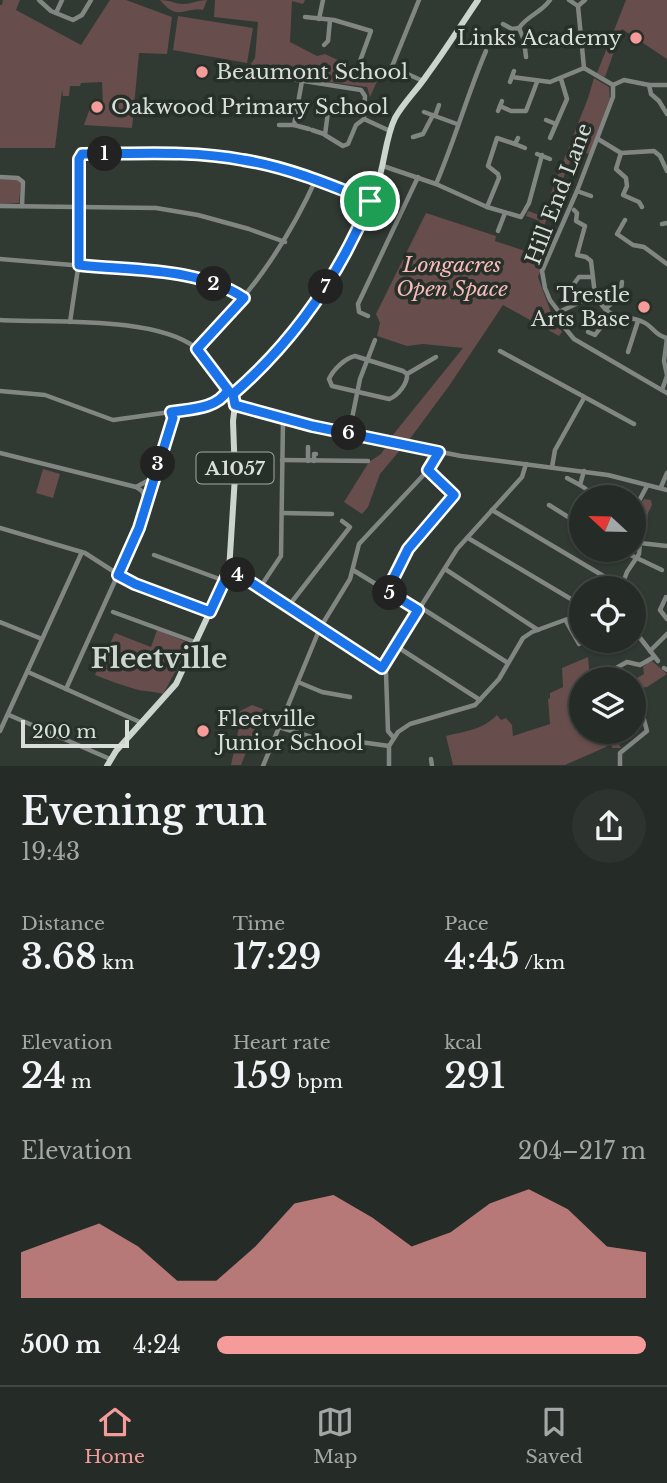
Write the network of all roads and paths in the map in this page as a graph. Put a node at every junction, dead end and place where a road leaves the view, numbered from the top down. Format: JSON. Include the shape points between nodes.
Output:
{"nodes":[{"id":1,"x":39,"y":0,"type":"edge"},
{"id":2,"x":62,"y":0,"type":"edge"},
{"id":3,"x":91,"y":0,"type":"edge"},
{"id":4,"x":323,"y":0,"type":"edge"},
{"id":5,"x":419,"y":0,"type":"edge"},
{"id":6,"x":478,"y":0,"type":"edge"},
{"id":7,"x":550,"y":0,"type":"edge"},
{"id":8,"x":569,"y":0,"type":"edge"},
{"id":9,"x":585,"y":0,"type":"edge"},
{"id":10,"x":578,"y":6,"type":"junction"},
{"id":11,"x":56,"y":13,"type":"junction"},
{"id":12,"x":305,"y":17,"type":"dead end"},
{"id":13,"x":319,"y":19,"type":"junction"},
{"id":14,"x":330,"y":20,"type":"junction"},
{"id":15,"x":503,"y":24,"type":"dead end"},
{"id":16,"x":519,"y":28,"type":"junction"},
{"id":17,"x":328,"y":43,"type":"dead end"},
{"id":18,"x":486,"y":51,"type":"dead end"},
{"id":19,"x":526,"y":57,"type":"dead end"},
{"id":20,"x":584,"y":68,"type":"junction"},
{"id":21,"x":391,"y":69,"type":"dead end"},
{"id":22,"x":512,"y":77,"type":"dead end"},
{"id":23,"x":285,"y":78,"type":"dead end"},
{"id":24,"x":561,"y":79,"type":"junction"},
{"id":25,"x":302,"y":81,"type":"junction"},
{"id":26,"x":423,"y":81,"type":"junction"},
{"id":27,"x":537,"y":82,"type":"junction"},
{"id":28,"x":649,"y":85,"type":"junction"},
{"id":29,"x":667,"y":85,"type":"edge"},
{"id":30,"x":613,"y":86,"type":"junction"},
{"id":31,"x":330,"y":104,"type":"dead end"},
{"id":32,"x":439,"y":105,"type":"dead end"},
{"id":33,"x":500,"y":106,"type":"dead end"},
{"id":34,"x":424,"y":112,"type":"dead end"},
{"id":35,"x":667,"y":114,"type":"edge"},
{"id":36,"x":434,"y":115,"type":"junction"},
{"id":37,"x":364,"y":119,"type":"junction"},
{"id":38,"x":546,"y":120,"type":"dead end"},
{"id":39,"x":457,"y":124,"type":"junction"},
{"id":40,"x":556,"y":124,"type":"junction"},
{"id":41,"x":279,"y":125,"type":"dead end"},
{"id":42,"x":294,"y":125,"type":"junction"},
{"id":43,"x":390,"y":131,"type":"junction"},
{"id":44,"x":324,"y":134,"type":"junction"},
{"id":45,"x":413,"y":136,"type":"dead end"},
{"id":46,"x":518,"y":138,"type":"dead end"},
{"id":47,"x":550,"y":138,"type":"dead end"},
{"id":48,"x":598,"y":139,"type":"junction"},
{"id":49,"x":515,"y":144,"type":"junction"},
{"id":50,"x":525,"y":148,"type":"dead end"},
{"id":51,"x":621,"y":153,"type":"junction"},
{"id":52,"x":550,"y":159,"type":"dead end"},
{"id":53,"x":665,"y":163,"type":"edge"},
{"id":54,"x":383,"y":166,"type":"junction"},
{"id":55,"x":667,"y":171,"type":"edge"},
{"id":56,"x":0,"y":177,"type":"edge"},
{"id":57,"x":418,"y":177,"type":"junction"},
{"id":58,"x":317,"y":179,"type":"junction"},
{"id":59,"x":436,"y":184,"type":"junction"},
{"id":60,"x":578,"y":191,"type":"junction"},
{"id":61,"x":592,"y":196,"type":"dead end"},
{"id":62,"x":370,"y":201,"type":"junction"},
{"id":63,"x":641,"y":203,"type":"dead end"},
{"id":64,"x":0,"y":206,"type":"edge"},
{"id":65,"x":22,"y":206,"type":"junction"},
{"id":66,"x":80,"y":208,"type":"junction"},
{"id":67,"x":487,"y":208,"type":"junction"},
{"id":68,"x":574,"y":210,"type":"dead end"},
{"id":69,"x":505,"y":213,"type":"junction"},
{"id":70,"x":625,"y":220,"type":"dead end"},
{"id":71,"x":498,"y":231,"type":"dead end"},
{"id":72,"x":285,"y":242,"type":"junction"},
{"id":73,"x":569,"y":255,"type":"dead end"},
{"id":74,"x":577,"y":255,"type":"junction"},
{"id":75,"x":0,"y":259,"type":"edge"},
{"id":76,"x":667,"y":264,"type":"edge"},
{"id":77,"x":79,"y":265,"type":"junction"},
{"id":78,"x":592,"y":276,"type":"junction"},
{"id":79,"x":621,"y":282,"type":"dead end"},
{"id":80,"x":557,"y":286,"type":"dead end"},
{"id":81,"x":595,"y":295,"type":"junction"},
{"id":82,"x":244,"y":298,"type":"junction"},
{"id":83,"x":605,"y":309,"type":"junction"},
{"id":84,"x":559,"y":312,"type":"junction"},
{"id":85,"x":611,"y":314,"type":"junction"},
{"id":86,"x":368,"y":316,"type":"dead end"},
{"id":87,"x":0,"y":320,"type":"edge"},
{"id":88,"x":638,"y":321,"type":"junction"},
{"id":89,"x":70,"y":322,"type":"junction"},
{"id":90,"x":588,"y":332,"type":"dead end"},
{"id":91,"x":667,"y":338,"type":"edge"},
{"id":92,"x":375,"y":340,"type":"dead end"},
{"id":93,"x":197,"y":349,"type":"junction"},
{"id":94,"x":500,"y":351,"type":"dead end"},
{"id":95,"x":628,"y":353,"type":"dead end"},
{"id":96,"x":436,"y":357,"type":"dead end"},
{"id":97,"x":367,"y":360,"type":"junction"},
{"id":98,"x":407,"y":373,"type":"junction"},
{"id":99,"x":667,"y":376,"type":"edge"},
{"id":100,"x":0,"y":391,"type":"edge"},
{"id":101,"x":230,"y":392,"type":"junction"},
{"id":102,"x":356,"y":392,"type":"junction"},
{"id":103,"x":664,"y":392,"type":"edge"},
{"id":104,"x":584,"y":398,"type":"junction"},
{"id":105,"x":235,"y":405,"type":"junction"},
{"id":106,"x":171,"y":412,"type":"junction"},
{"id":107,"x":283,"y":420,"type":"junction"},
{"id":108,"x":634,"y":424,"type":"dead end"},
{"id":109,"x":349,"y":433,"type":"junction"},
{"id":110,"x":308,"y":447,"type":"dead end"},
{"id":111,"x":439,"y":452,"type":"junction"},
{"id":112,"x":0,"y":453,"type":"edge"},
{"id":113,"x":316,"y":454,"type":"dead end"},
{"id":114,"x":282,"y":460,"type":"junction"},
{"id":115,"x":235,"y":461,"type":"junction"},
{"id":116,"x":311,"y":461,"type":"junction"},
{"id":117,"x":368,"y":461,"type":"dead end"},
{"id":118,"x":526,"y":464,"type":"junction"},
{"id":119,"x":552,"y":467,"type":"junction"},
{"id":120,"x":428,"y":470,"type":"junction"},
{"id":121,"x":584,"y":471,"type":"junction"},
{"id":122,"x":667,"y":473,"type":"edge"},
{"id":123,"x":235,"y":476,"type":"junction"},
{"id":124,"x":154,"y":478,"type":"junction"},
{"id":125,"x":567,"y":478,"type":"dead end"},
{"id":126,"x":580,"y":485,"type":"joint"},
{"id":127,"x":647,"y":486,"type":"joint"},
{"id":128,"x":136,"y":487,"type":"junction"},
{"id":129,"x":661,"y":487,"type":"junction"},
{"id":130,"x":667,"y":490,"type":"edge"},
{"id":131,"x":147,"y":502,"type":"junction"},
{"id":132,"x":549,"y":505,"type":"dead end"},
{"id":133,"x":492,"y":510,"type":"junction"},
{"id":134,"x":282,"y":513,"type":"junction"},
{"id":135,"x":332,"y":514,"type":"dead end"},
{"id":136,"x":569,"y":518,"type":"edge"},
{"id":137,"x":342,"y":522,"type":"dead end"},
{"id":138,"x":0,"y":528,"type":"edge"},
{"id":139,"x":468,"y":538,"type":"junction"},
{"id":140,"x":646,"y":544,"type":"edge"},
{"id":141,"x":667,"y":546,"type":"edge"},
{"id":142,"x":82,"y":552,"type":"junction"},
{"id":143,"x":155,"y":555,"type":"dead end"},
{"id":144,"x":643,"y":562,"type":"edge"},
{"id":145,"x":445,"y":569,"type":"junction"},
{"id":146,"x":354,"y":570,"type":"junction"},
{"id":147,"x":662,"y":570,"type":"dead end"},
{"id":148,"x":229,"y":571,"type":"junction"},
{"id":149,"x":118,"y":575,"type":"junction"},
{"id":150,"x":603,"y":576,"type":"edge"},
{"id":151,"x":225,"y":581,"type":"junction"},
{"id":152,"x":259,"y":589,"type":"junction"},
{"id":153,"x":387,"y":591,"type":"junction"},
{"id":154,"x":666,"y":597,"type":"edge"},
{"id":155,"x":569,"y":598,"type":"edge"},
{"id":156,"x":287,"y":608,"type":"junction"},
{"id":157,"x":419,"y":609,"type":"junction"},
{"id":158,"x":113,"y":612,"type":"dead end"},
{"id":159,"x":210,"y":612,"type":"junction"},
{"id":160,"x":667,"y":619,"type":"edge"},
{"id":161,"x":569,"y":620,"type":"edge"},
{"id":162,"x":566,"y":621,"type":"junction"},
{"id":163,"x":0,"y":622,"type":"edge"},
{"id":164,"x":569,"y":626,"type":"edge"},
{"id":165,"x":320,"y":628,"type":"junction"},
{"id":166,"x":538,"y":630,"type":"junction"},
{"id":167,"x":667,"y":634,"type":"edge"},
{"id":168,"x":42,"y":639,"type":"junction"},
{"id":169,"x":196,"y":643,"type":"junction"},
{"id":170,"x":396,"y":646,"type":"junction"},
{"id":171,"x":646,"y":646,"type":"edge"},
{"id":172,"x":650,"y":651,"type":"junction"},
{"id":173,"x":508,"y":663,"type":"junction"},
{"id":174,"x":618,"y":667,"type":"edge"},
{"id":175,"x":382,"y":668,"type":"junction"},
{"id":176,"x":28,"y":672,"type":"junction"},
{"id":177,"x":298,"y":682,"type":"junction"},
{"id":178,"x":66,"y":689,"type":"junction"},
{"id":179,"x":350,"y":697,"type":"dead end"},
{"id":180,"x":480,"y":700,"type":"junction"},
{"id":181,"x":9,"y":715,"type":"junction"},
{"id":182,"x":142,"y":723,"type":"junction"},
{"id":183,"x":279,"y":727,"type":"junction"},
{"id":184,"x":0,"y":731,"type":"edge"},
{"id":185,"x":394,"y":737,"type":"junction"},
{"id":186,"x":631,"y":744,"type":"edge"},
{"id":187,"x":389,"y":747,"type":"junction"},
{"id":188,"x":109,"y":762,"type":"edge"},
{"id":189,"x":263,"y":765,"type":"edge"},
{"id":190,"x":388,"y":765,"type":"edge"},
{"id":191,"x":619,"y":765,"type":"edge"}],
"edges":[{"from":1,"to":11,"type":"street"},
{"from":2,"to":11,"type":"street"},
{"from":3,"to":11,"type":"street","via":[[76,19]]},
{"from":4,"to":13,"type":"street"},
{"from":5,"to":21,"type":"street"},
{"from":6,"to":26,"type":"main road"},
{"from":7,"to":16,"type":"street"},
{"from":8,"to":10,"type":"street"},
{"from":9,"to":10,"type":"street"},
{"from":10,"to":20,"type":"street"},
{"from":12,"to":13,"type":"street"},
{"from":13,"to":14,"type":"street"},
{"from":14,"to":17,"type":"street"},
{"from":14,"to":26,"type":"street","via":[[371,31],[360,61],[365,69],[385,78],[403,72]]},
{"from":15,"to":16,"type":"street"},
{"from":16,"to":19,"type":"street"},
{"from":18,"to":39,"type":"street"},
{"from":20,"to":24,"type":"street"},
{"from":20,"to":30,"type":"street"},
{"from":22,"to":27,"type":"street"},
{"from":23,"to":25,"type":"street"},
{"from":24,"to":27,"type":"street"},
{"from":24,"to":40,"type":"street","via":[[567,99]]},
{"from":25,"to":37,"type":"street","via":[[361,90]]},
{"from":25,"to":42,"type":"street"},
{"from":26,"to":43,"type":"main road"},
{"from":27,"to":33,"type":"street","via":[[526,111]]},
{"from":28,"to":29,"type":"street"},
{"from":28,"to":30,"type":"street","via":[[624,80]]},
{"from":28,"to":35,"type":"street"},
{"from":30,"to":48,"type":"street","name":"Hill End Lane"},
{"from":31,"to":44,"type":"street"},
{"from":32,"to":36,"type":"street"},
{"from":34,"to":36,"type":"street"},
{"from":36,"to":39,"type":"street"},
{"from":36,"to":45,"type":"street","via":[[423,134]]},
{"from":37,"to":43,"type":"street"},
{"from":37,"to":44,"type":"street","via":[[345,146]]},
{"from":38,"to":40,"type":"street"},
{"from":39,"to":59,"type":"street"},
{"from":40,"to":47,"type":"street"},
{"from":41,"to":42,"type":"street"},
{"from":42,"to":44,"type":"street"},
{"from":43,"to":54,"type":"main road"},
{"from":46,"to":49,"type":"street"},
{"from":48,"to":51,"type":"street"},
{"from":48,"to":60,"type":"street","name":"Hill End Lane"},
{"from":49,"to":50,"type":"street"},
{"from":49,"to":67,"type":"street","via":[[494,137],[488,166],[499,178]]},
{"from":51,"to":53,"type":"street","via":[[650,150]]},
{"from":51,"to":63,"type":"street","via":[[616,169],[626,178],[623,195]]},
{"from":52,"to":69,"type":"street","via":[[539,155],[523,216]]},
{"from":53,"to":55,"type":"street"},
{"from":54,"to":57,"type":"street"},
{"from":54,"to":62,"type":"main road"},
{"from":56,"to":65,"type":"street","via":[[20,179]]},
{"from":57,"to":59,"type":"street"},
{"from":57,"to":86,"type":"street","via":[[358,304],[359,312]]},
{"from":58,"to":62,"type":"street"},
{"from":58,"to":66,"type":"street","via":[[252,161],[204,155],[82,154]]},
{"from":58,"to":72,"type":"street"},
{"from":59,"to":67,"type":"street"},
{"from":60,"to":61,"type":"street"},
{"from":60,"to":84,"type":"street","name":"Hill End Lane","via":[[542,271],[545,288]]},
{"from":62,"to":101,"type":"main road","via":[[346,255],[320,296],[271,358]]},
{"from":64,"to":65,"type":"street"},
{"from":65,"to":66,"type":"street"},
{"from":66,"to":72,"type":"street","via":[[156,208],[198,215]]},
{"from":66,"to":77,"type":"street"},
{"from":67,"to":69,"type":"street"},
{"from":68,"to":74,"type":"street","via":[[576,220],[585,226]]},
{"from":69,"to":71,"type":"street"},
{"from":70,"to":76,"type":"street","via":[[617,234]]},
{"from":72,"to":82,"type":"street"},
{"from":73,"to":74,"type":"street"},
{"from":74,"to":78,"type":"street","via":[[589,259]]},
{"from":75,"to":77,"type":"street"},
{"from":77,"to":82,"type":"street","via":[[166,272],[222,286]]},
{"from":77,"to":89,"type":"street"},
{"from":78,"to":80,"type":"street","via":[[579,277],[570,289]]},
{"from":78,"to":81,"type":"street"},
{"from":79,"to":83,"type":"street","via":[[621,296]]},
{"from":81,"to":83,"type":"street"},
{"from":81,"to":84,"type":"street"},
{"from":82,"to":93,"type":"street"},
{"from":83,"to":85,"type":"street"},
{"from":84,"to":103,"type":"street","name":"Hill End Lane","via":[[565,328],[580,344]]},
{"from":85,"to":88,"type":"street"},
{"from":85,"to":90,"type":"street","via":[[596,337]]},
{"from":87,"to":89,"type":"street"},
{"from":88,"to":91,"type":"street"},
{"from":88,"to":95,"type":"street"},
{"from":89,"to":93,"type":"street","via":[[145,330],[175,337]]},
{"from":91,"to":99,"type":"street"},
{"from":92,"to":97,"type":"street"},
{"from":93,"to":101,"type":"street"},
{"from":94,"to":104,"type":"street"},
{"from":96,"to":98,"type":"street"},
{"from":97,"to":98,"type":"street"},
{"from":97,"to":102,"type":"street"},
{"from":97,"to":102,"type":"street","via":[[346,359],[329,379],[332,386]]},
{"from":98,"to":102,"type":"street","via":[[407,381],[390,399]]},
{"from":99,"to":103,"type":"street"},
{"from":100,"to":106,"type":"street","via":[[45,395],[113,420]]},
{"from":101,"to":105,"type":"main road","number":"A1057"},
{"from":101,"to":106,"type":"street","via":[[199,408]]},
{"from":102,"to":109,"type":"street"},
{"from":104,"to":108,"type":"street"},
{"from":104,"to":119,"type":"street","via":[[555,450]]},
{"from":105,"to":107,"type":"street"},
{"from":105,"to":115,"type":"main road","number":"A1057"},
{"from":106,"to":124,"type":"street"},
{"from":107,"to":109,"type":"street"},
{"from":107,"to":114,"type":"street"},
{"from":109,"to":111,"type":"street"},
{"from":110,"to":116,"type":"street"},
{"from":111,"to":118,"type":"street"},
{"from":111,"to":120,"type":"street"},
{"from":112,"to":128,"type":"street"},
{"from":113,"to":116,"type":"street"},
{"from":114,"to":116,"type":"street"},
{"from":114,"to":134,"type":"street"},
{"from":115,"to":123,"type":"main road","number":"A1057"},
{"from":115,"to":123,"type":"street","via":[[215,462],[214,476]]},
{"from":116,"to":117,"type":"street"},
{"from":118,"to":119,"type":"street"},
{"from":118,"to":133,"type":"street","via":[[523,474]]},
{"from":119,"to":121,"type":"street"},
{"from":120,"to":146,"type":"street","via":[[359,544]]},
{"from":120,"to":153,"type":"street","via":[[454,495],[408,549]]},
{"from":121,"to":126,"type":"street"},
{"from":121,"to":127,"type":"street"},
{"from":122,"to":129,"type":"street"},
{"from":123,"to":148,"type":"main road","number":"A1057"},
{"from":124,"to":128,"type":"street"},
{"from":124,"to":131,"type":"street"},
{"from":125,"to":126,"type":"street"},
{"from":127,"to":129,"type":"street"},
{"from":128,"to":131,"type":"street"},
{"from":129,"to":130,"type":"street"},
{"from":131,"to":149,"type":"street"},
{"from":132,"to":136,"type":"street"},
{"from":133,"to":139,"type":"street"},
{"from":133,"to":150,"type":"street"},
{"from":134,"to":135,"type":"street"},
{"from":134,"to":152,"type":"street","via":[[281,556]]},
{"from":137,"to":156,"type":"street","via":[[350,527]]},
{"from":138,"to":142,"type":"street"},
{"from":139,"to":145,"type":"street"},
{"from":139,"to":155,"type":"street"},
{"from":140,"to":141,"type":"street"},
{"from":142,"to":149,"type":"street"},
{"from":142,"to":168,"type":"street"},
{"from":143,"to":151,"type":"street"},
{"from":144,"to":147,"type":"street"},
{"from":145,"to":157,"type":"street"},
{"from":145,"to":166,"type":"street"},
{"from":146,"to":153,"type":"street"},
{"from":146,"to":165,"type":"street"},
{"from":148,"to":151,"type":"main road","number":"A1057"},
{"from":148,"to":152,"type":"street"},
{"from":149,"to":159,"type":"street"},
{"from":149,"to":178,"type":"street"},
{"from":151,"to":159,"type":"main road","number":"A1057"},
{"from":152,"to":156,"type":"street"},
{"from":153,"to":157,"type":"street"},
{"from":154,"to":160,"type":"street","via":[[660,611]]},
{"from":156,"to":165,"type":"street"},
{"from":157,"to":170,"type":"street"},
{"from":157,"to":173,"type":"street"},
{"from":158,"to":169,"type":"street"},
{"from":159,"to":169,"type":"main road","number":"A1057"},
{"from":161,"to":162,"type":"street"},
{"from":162,"to":164,"type":"street"},
{"from":162,"to":166,"type":"street"},
{"from":163,"to":168,"type":"street"},
{"from":165,"to":175,"type":"street"},
{"from":165,"to":177,"type":"street"},
{"from":166,"to":173,"type":"street","via":[[523,638]]},
{"from":167,"to":172,"type":"street"},
{"from":168,"to":176,"type":"street"},
{"from":169,"to":182,"type":"main road","number":"A1057","via":[[174,686]]},
{"from":170,"to":175,"type":"street"},
{"from":170,"to":180,"type":"street"},
{"from":171,"to":172,"type":"street"},
{"from":172,"to":174,"type":"street","via":[[656,659]]},
{"from":173,"to":180,"type":"street"},
{"from":175,"to":185,"type":"street","via":[[386,673],[388,731]]},
{"from":176,"to":178,"type":"street"},
{"from":176,"to":181,"type":"street"},
{"from":177,"to":179,"type":"street"},
{"from":177,"to":183,"type":"street"},
{"from":178,"to":182,"type":"street"},
{"from":180,"to":185,"type":"street","via":[[468,708],[405,726]]},
{"from":181,"to":184,"type":"street"},
{"from":181,"to":188,"type":"street"},
{"from":182,"to":188,"type":"main road","number":"A1057"},
{"from":183,"to":187,"type":"street","via":[[321,740]]},
{"from":183,"to":189,"type":"street"},
{"from":185,"to":187,"type":"street"},
{"from":186,"to":191,"type":"street","via":[[620,753]]},
{"from":187,"to":190,"type":"street"}]}
